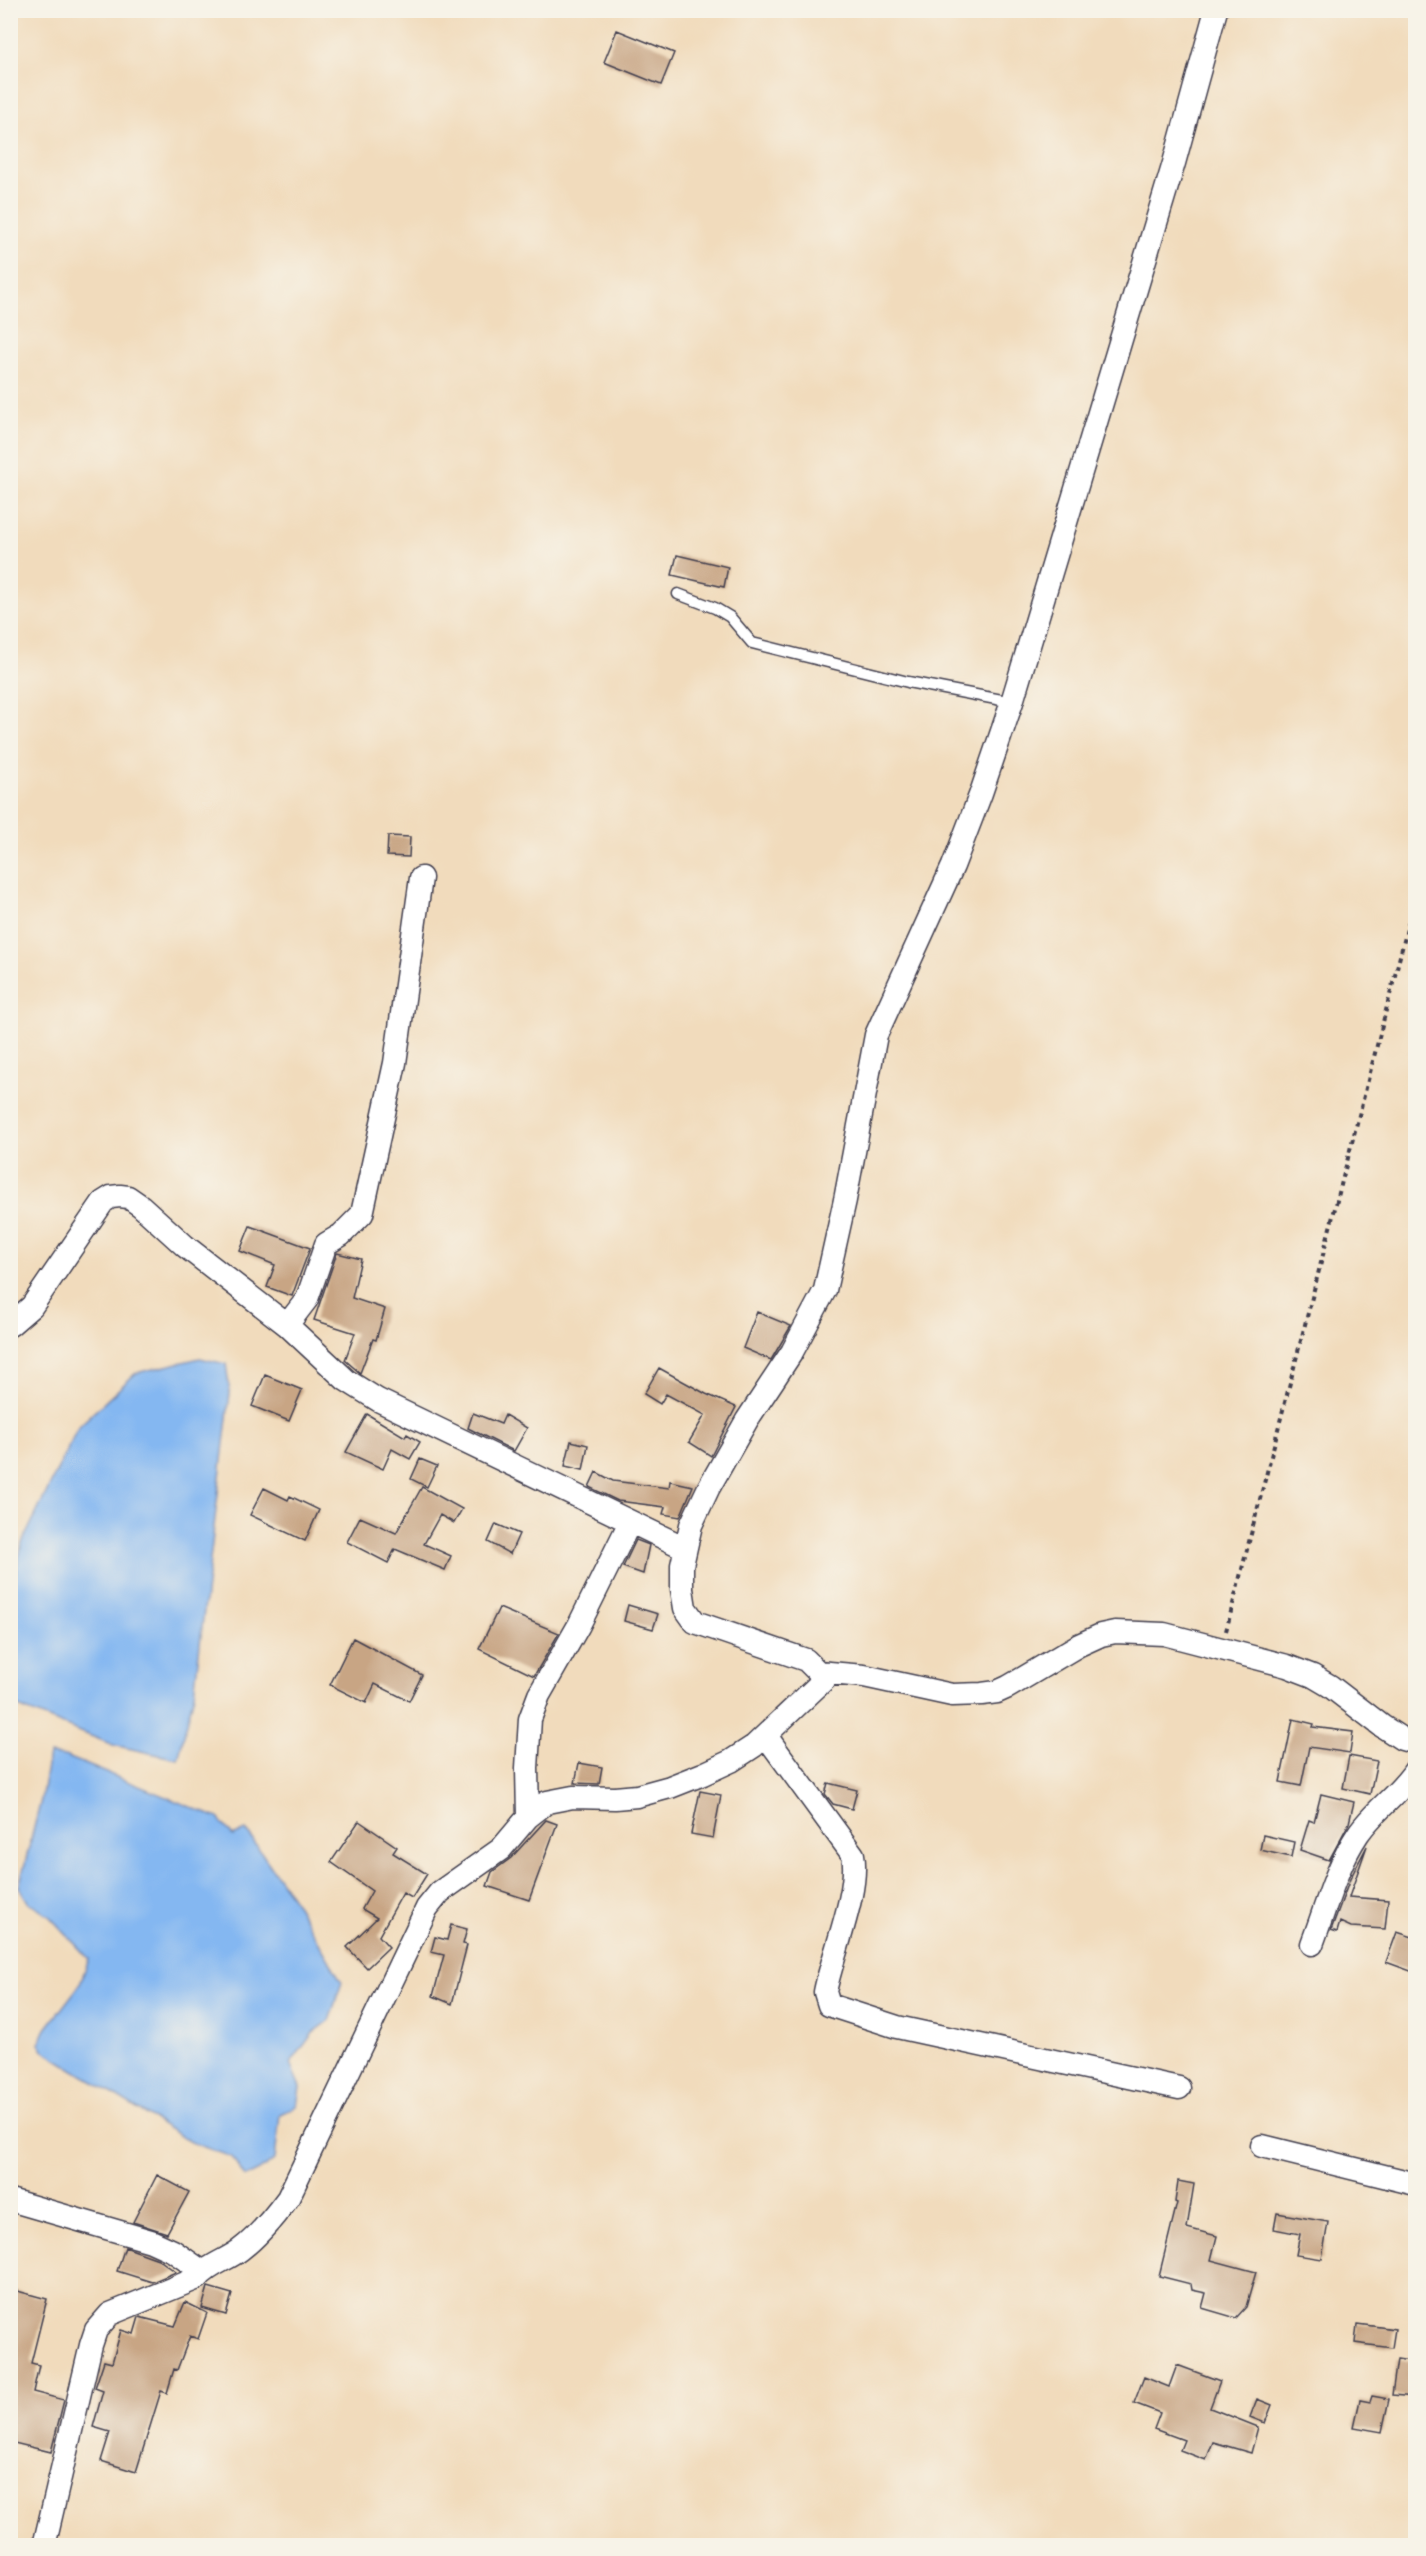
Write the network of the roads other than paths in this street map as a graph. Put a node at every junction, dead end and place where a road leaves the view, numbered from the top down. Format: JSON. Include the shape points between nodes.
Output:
{"nodes":[{"id":1,"x":1216,"y":10,"type":"edge"},
{"id":2,"x":678,"y":594,"type":"dead end"},
{"id":3,"x":1012,"y":702,"type":"junction"},
{"id":4,"x":421,"y":878,"type":"dead end"},
{"id":5,"x":10,"y":1325,"type":"edge"},
{"id":6,"x":287,"y":1325,"type":"junction"},
{"id":7,"x":630,"y":1522,"type":"junction"},
{"id":8,"x":685,"y":1548,"type":"junction"},
{"id":9,"x":819,"y":1672,"type":"junction"},
{"id":10,"x":766,"y":1736,"type":"junction"},
{"id":11,"x":1416,"y":1743,"type":"edge"},
{"id":12,"x":1416,"y":1768,"type":"edge"},
{"id":13,"x":528,"y":1817,"type":"junction"},
{"id":14,"x":1312,"y":1944,"type":"dead end"},
{"id":15,"x":1179,"y":2088,"type":"dead end"},
{"id":16,"x":1262,"y":2146,"type":"dead end"},
{"id":17,"x":1416,"y":2184,"type":"edge"},
{"id":18,"x":10,"y":2200,"type":"edge"},
{"id":19,"x":203,"y":2272,"type":"junction"},
{"id":20,"x":44,"y":2546,"type":"edge"}],
"edges":[{"from":1,"to":3,"type":"street"},
{"from":2,"to":3,"type":"lane","via":[[730,617],[752,643],[908,682]]},
{"from":3,"to":8,"type":"street","via":[[953,866],[876,1035],[825,1290],[792,1352],[709,1486],[690,1525]]},
{"from":4,"to":6,"type":"street","via":[[393,1074],[362,1214],[326,1244],[307,1299]]},
{"from":5,"to":6,"type":"street","via":[[32,1306],[103,1202],[120,1196],[141,1206],[185,1246]]},
{"from":6,"to":7,"type":"street","via":[[346,1380],[378,1400]]},
{"from":7,"to":8,"type":"street"},
{"from":7,"to":13,"type":"street","via":[[530,1719]]},
{"from":8,"to":9,"type":"street","via":[[684,1608],[695,1622],[806,1660]]},
{"from":9,"to":10,"type":"street","via":[[825,1678]]},
{"from":9,"to":11,"type":"street","via":[[864,1676],[952,1695],[982,1694],[1008,1687],[1101,1635],[1164,1634],[1313,1676],[1382,1726]]},
{"from":10,"to":13,"type":"street","via":[[731,1761],[670,1787],[637,1796],[559,1798]]},
{"from":10,"to":15,"type":"street","via":[[852,1855],[855,1867],[825,1992],[829,2005],[897,2027]]},
{"from":12,"to":14,"type":"street","via":[[1360,1832],[1343,1860]]},
{"from":13,"to":19,"type":"street","via":[[501,1849],[440,1892],[428,1908],[288,2198],[259,2234]]},
{"from":16,"to":17,"type":"street"},
{"from":18,"to":19,"type":"street","via":[[152,2241]]},
{"from":19,"to":20,"type":"street","via":[[178,2288],[110,2314],[96,2330]]}]}
